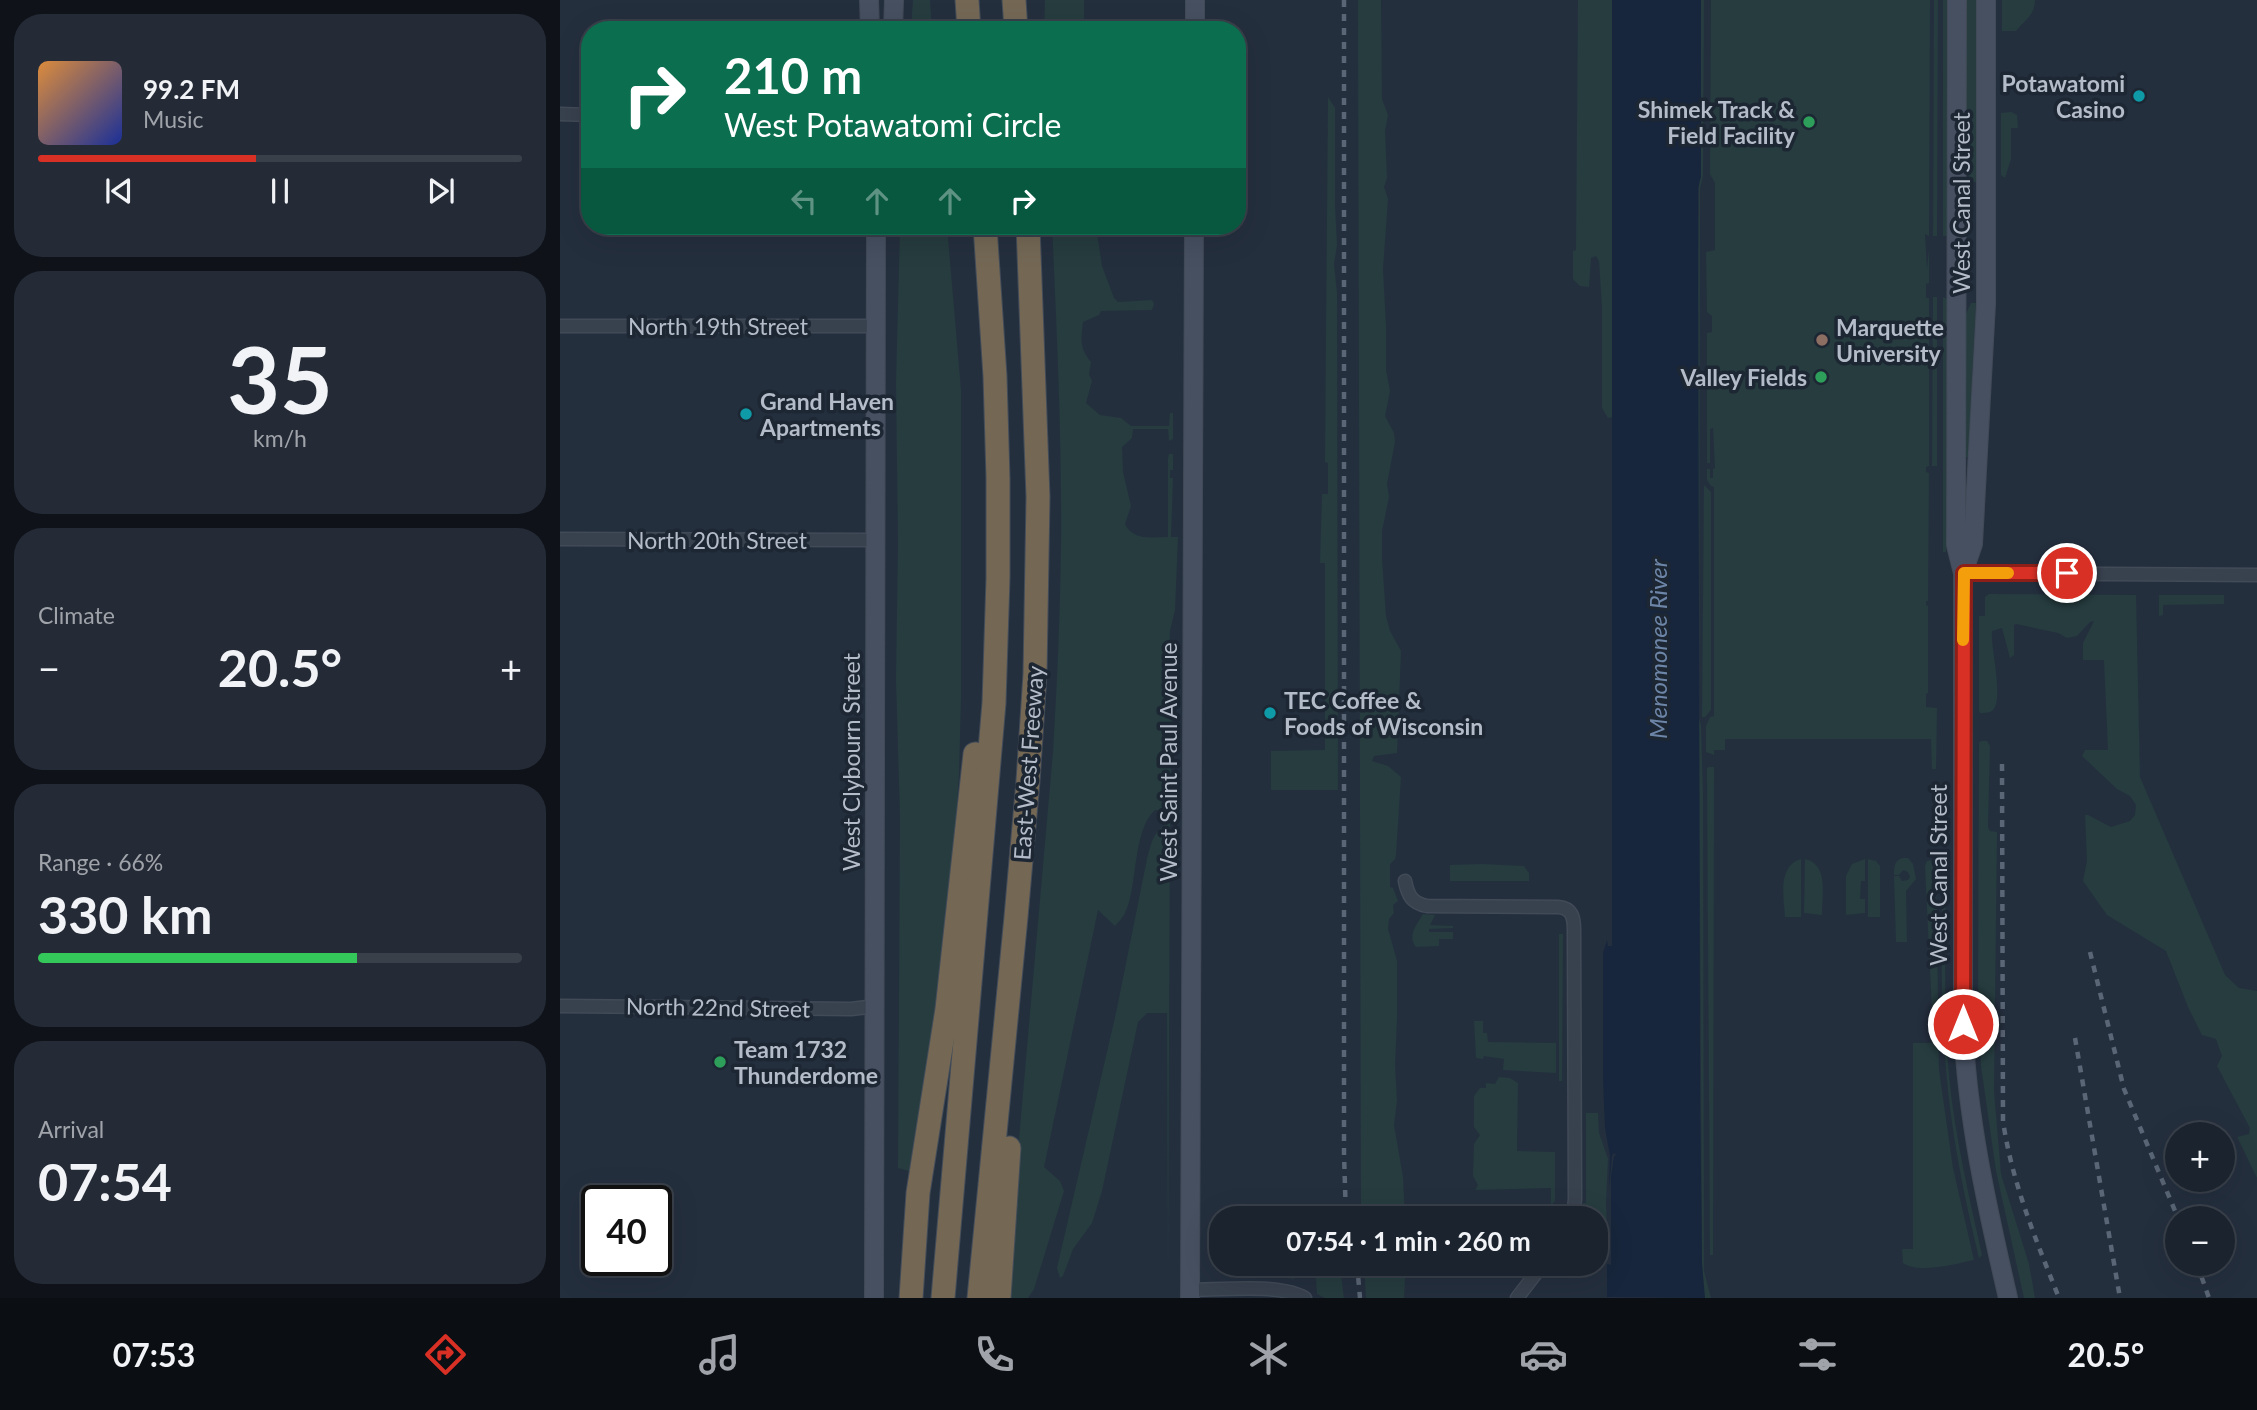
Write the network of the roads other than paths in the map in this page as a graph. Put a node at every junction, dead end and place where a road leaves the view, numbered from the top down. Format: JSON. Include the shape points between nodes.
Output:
{"nodes":[{"id":1,"x":869,"y":0,"type":"edge"},
{"id":2,"x":894,"y":0,"type":"edge"},
{"id":3,"x":1014,"y":0,"type":"edge"},
{"id":4,"x":1028,"y":0,"type":"edge"},
{"id":5,"x":1195,"y":0,"type":"edge"},
{"id":6,"x":1957,"y":0,"type":"edge"},
{"id":7,"x":1986,"y":0,"type":"edge"},
{"id":8,"x":870,"y":21,"type":"edge"},
{"id":9,"x":893,"y":21,"type":"edge"},
{"id":10,"x":1015,"y":21,"type":"edge"},
{"id":11,"x":1028,"y":21,"type":"edge"},
{"id":12,"x":1195,"y":21,"type":"edge"},
{"id":13,"x":560,"y":114,"type":"edge"},
{"id":14,"x":581,"y":115,"type":"edge"},
{"id":15,"x":1956,"y":197,"type":"junction"},
{"id":16,"x":1986,"y":197,"type":"junction"},
{"id":17,"x":876,"y":235,"type":"edge"},
{"id":18,"x":986,"y":235,"type":"edge"},
{"id":19,"x":1028,"y":235,"type":"edge"},
{"id":20,"x":1194,"y":235,"type":"edge"},
{"id":21,"x":1956,"y":290,"type":"junction"},
{"id":22,"x":1986,"y":290,"type":"junction"},
{"id":23,"x":560,"y":326,"type":"edge"},
{"id":24,"x":876,"y":326,"type":"junction"},
{"id":25,"x":560,"y":539,"type":"edge"},
{"id":26,"x":874,"y":540,"type":"junction"},
{"id":27,"x":1964,"y":573,"type":"junction"},
{"id":28,"x":2257,"y":575,"type":"edge"},
{"id":29,"x":998,"y":578,"type":"junction"},
{"id":30,"x":1405,"y":881,"type":"dead end"},
{"id":31,"x":1016,"y":917,"type":"junction"},
{"id":32,"x":560,"y":1006,"type":"edge"},
{"id":33,"x":876,"y":1006,"type":"junction"},
{"id":34,"x":1574,"y":1206,"type":"edge"},
{"id":35,"x":1534,"y":1276,"type":"edge"},
{"id":36,"x":1190,"y":1294,"type":"edge"},
{"id":37,"x":874,"y":1298,"type":"edge"},
{"id":38,"x":911,"y":1298,"type":"edge"},
{"id":39,"x":943,"y":1298,"type":"edge"},
{"id":40,"x":979,"y":1298,"type":"edge"},
{"id":41,"x":999,"y":1298,"type":"edge"},
{"id":42,"x":1305,"y":1298,"type":"edge"},
{"id":43,"x":1517,"y":1298,"type":"edge"},
{"id":44,"x":2008,"y":1298,"type":"edge"}],
"edges":[{"from":1,"to":8,"type":"street"},
{"from":2,"to":9,"type":"street"},
{"from":3,"to":10,"type":"highway"},
{"from":4,"to":11,"type":"highway"},
{"from":5,"to":12,"type":"street"},
{"from":6,"to":15,"type":"street","name":"West Canal Street"},
{"from":7,"to":16,"type":"street","name":"West Canal Street"},
{"from":13,"to":14,"type":"street"},
{"from":15,"to":16,"type":"street"},
{"from":15,"to":21,"type":"street","name":"West Canal Street"},
{"from":16,"to":22,"type":"street","name":"West Canal Street"},
{"from":17,"to":24,"type":"street","name":"West Clybourn Street"},
{"from":18,"to":29,"type":"highway","name":"East-West Freeway","via":[[995,376]]},
{"from":19,"to":31,"type":"highway","name":"East-West Freeway","via":[[1037,583],[1035,674]]},
{"from":20,"to":36,"type":"street","name":"West Saint Paul Avenue"},
{"from":21,"to":22,"type":"street"},
{"from":21,"to":27,"type":"street","name":"West Canal Street","via":[[1956,545]]},
{"from":22,"to":27,"type":"street","name":"West Canal Street","via":[[1973,544]]},
{"from":23,"to":24,"type":"street","name":"North 19th Street"},
{"from":24,"to":26,"type":"street","name":"West Clybourn Street"},
{"from":25,"to":26,"type":"street","name":"North 20th Street"},
{"from":26,"to":33,"type":"street","name":"West Clybourn Street"},
{"from":27,"to":28,"type":"street"},
{"from":27,"to":44,"type":"street","name":"West Canal Street","via":[[1964,1047],[1977,1158]]},
{"from":29,"to":38,"type":"highway","via":[[947,1009],[918,1193]]},
{"from":29,"to":39,"type":"highway","name":"East-West Freeway","via":[[992,730]]},
{"from":30,"to":34,"type":"street","via":[[1410,898],[1427,906],[1558,907],[1572,915]]},
{"from":31,"to":40,"type":"highway","name":"East-West Freeway"},
{"from":31,"to":41,"type":"highway","via":[[1013,1087]]},
{"from":32,"to":33,"type":"street","name":"North 22nd Street"},
{"from":33,"to":37,"type":"street","name":"West Clybourn Street"},
{"from":35,"to":43,"type":"street"},
{"from":36,"to":42,"type":"street","via":[[1270,1289]]}]}
